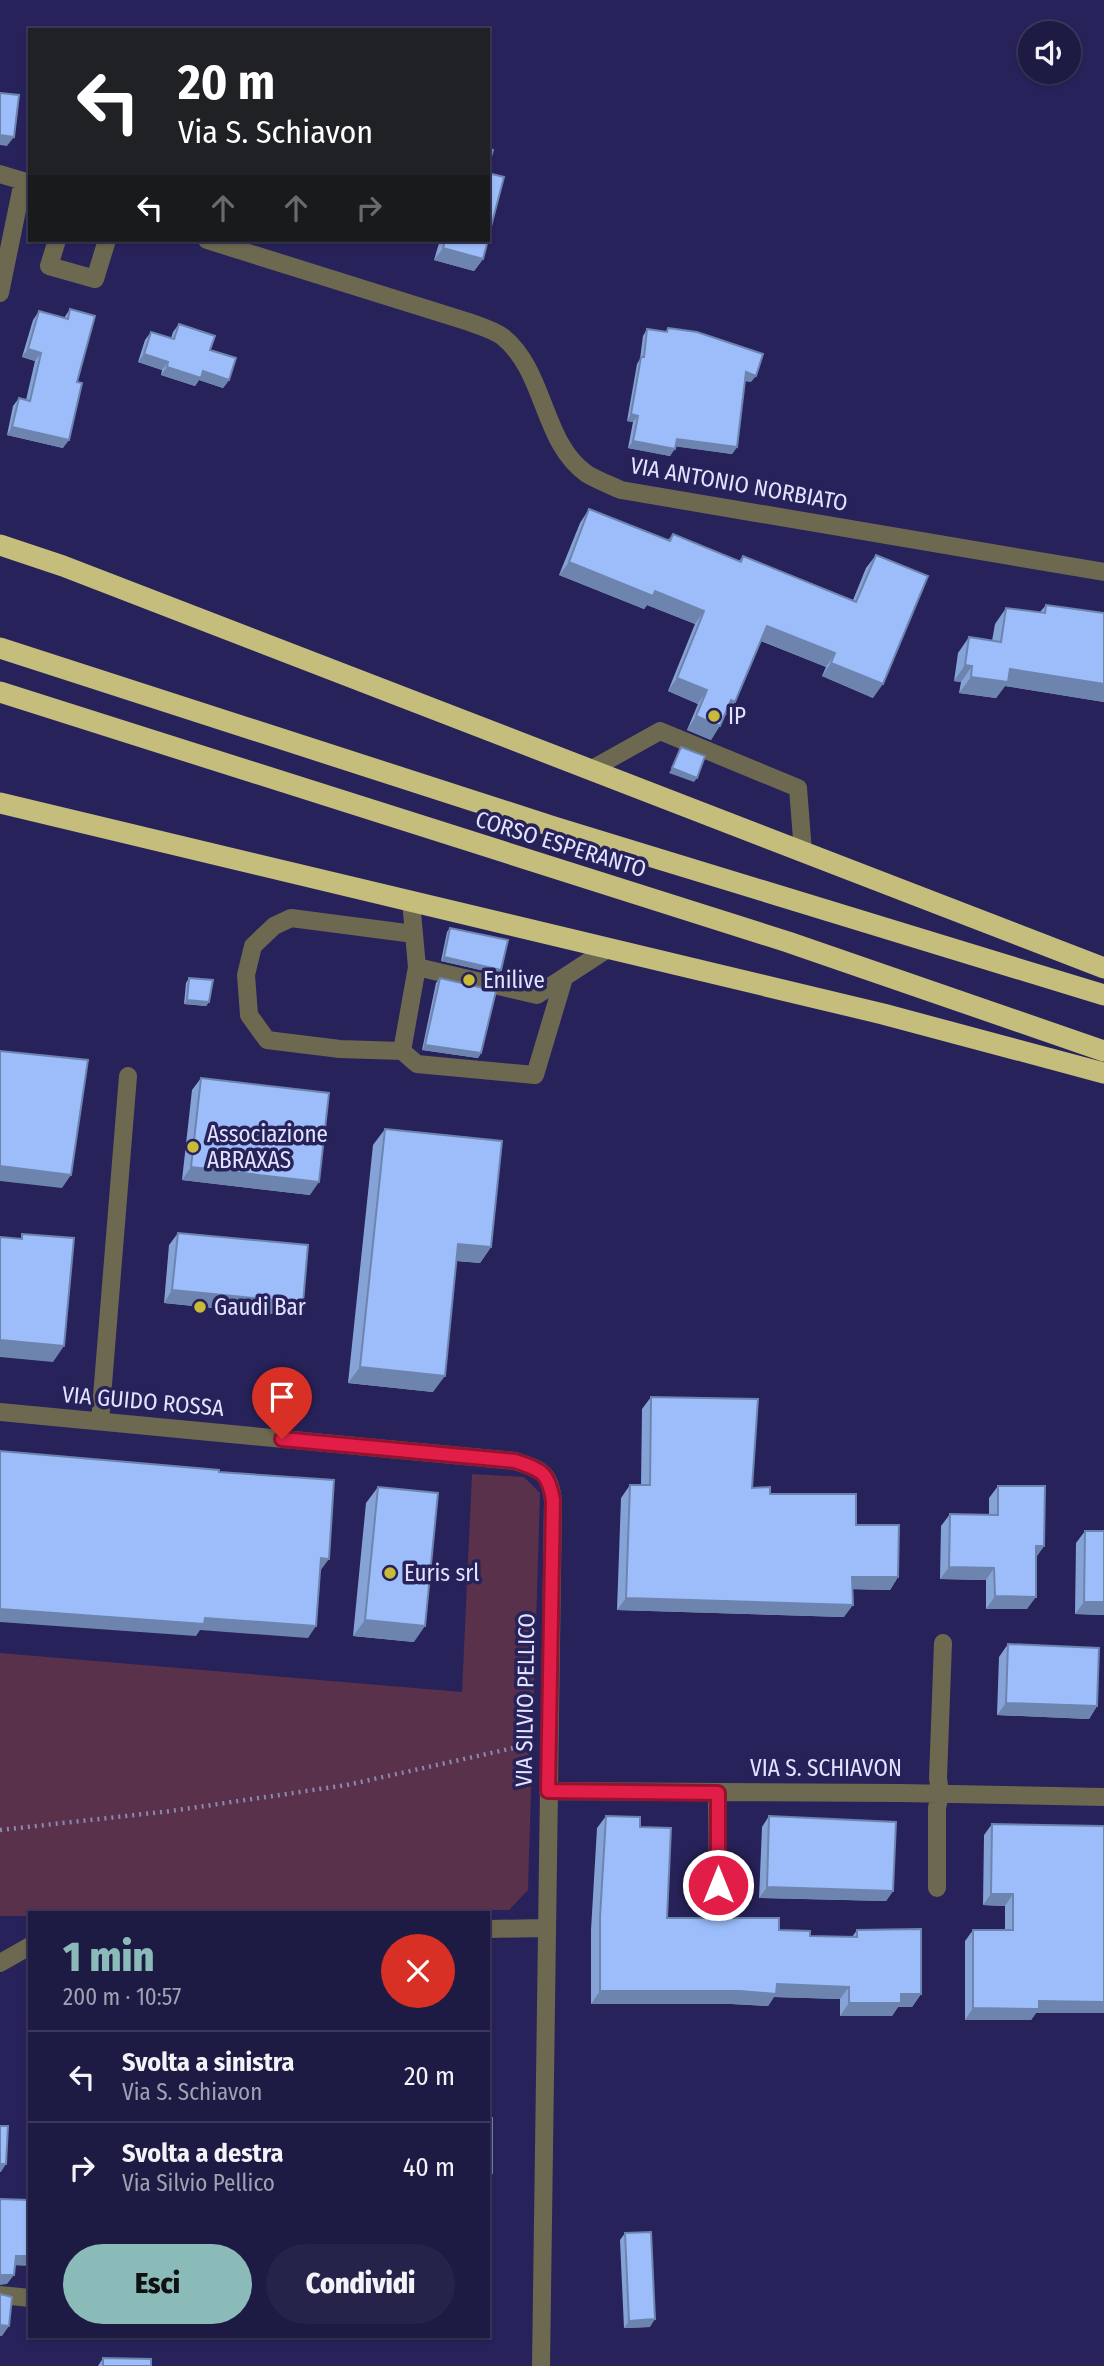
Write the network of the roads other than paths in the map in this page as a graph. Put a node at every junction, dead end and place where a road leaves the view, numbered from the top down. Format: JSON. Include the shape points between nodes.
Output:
{"nodes":[{"id":1,"x":0,"y":174,"type":"edge"},
{"id":2,"x":26,"y":182,"type":"edge"},
{"id":3,"x":56,"y":242,"type":"edge"},
{"id":4,"x":106,"y":242,"type":"edge"},
{"id":5,"x":213,"y":242,"type":"edge"},
{"id":6,"x":0,"y":293,"type":"edge"},
{"id":7,"x":0,"y":545,"type":"edge"},
{"id":8,"x":1104,"y":572,"type":"edge"},
{"id":9,"x":0,"y":649,"type":"edge"},
{"id":10,"x":0,"y":692,"type":"edge"},
{"id":11,"x":590,"y":770,"type":"junction"},
{"id":12,"x":0,"y":803,"type":"edge"},
{"id":13,"x":803,"y":852,"type":"junction"},
{"id":14,"x":411,"y":901,"type":"junction"},
{"id":15,"x":414,"y":934,"type":"junction"},
{"id":16,"x":608,"y":948,"type":"junction"},
{"id":17,"x":417,"y":967,"type":"junction"},
{"id":18,"x":1104,"y":968,"type":"edge"},
{"id":19,"x":564,"y":978,"type":"junction"},
{"id":20,"x":1104,"y":995,"type":"edge"},
{"id":21,"x":402,"y":1051,"type":"junction"},
{"id":22,"x":1104,"y":1051,"type":"edge"},
{"id":23,"x":1104,"y":1073,"type":"edge"},
{"id":24,"x":128,"y":1076,"type":"dead end"},
{"id":25,"x":0,"y":1412,"type":"edge"},
{"id":26,"x":100,"y":1421,"type":"junction"},
{"id":27,"x":490,"y":1459,"type":"joint"},
{"id":28,"x":943,"y":1643,"type":"dead end"},
{"id":29,"x":548,"y":1791,"type":"junction"},
{"id":30,"x":718,"y":1793,"type":"junction"},
{"id":31,"x":940,"y":1793,"type":"junction"},
{"id":32,"x":1104,"y":1797,"type":"edge"},
{"id":33,"x":718,"y":1885,"type":"dead end"},
{"id":34,"x":937,"y":1888,"type":"dead end"},
{"id":35,"x":546,"y":1928,"type":"junction"},
{"id":36,"x":490,"y":1929,"type":"edge"},
{"id":37,"x":28,"y":1947,"type":"edge"},
{"id":38,"x":0,"y":1963,"type":"edge"},
{"id":39,"x":0,"y":2295,"type":"edge"},
{"id":40,"x":28,"y":2298,"type":"edge"},
{"id":41,"x":541,"y":2366,"type":"edge"}],
"edges":[{"from":1,"to":2,"type":"street"},
{"from":2,"to":6,"type":"street"},
{"from":3,"to":4,"type":"street","via":[[49,266],[95,279]]},
{"from":5,"to":8,"type":"street","name":"VIA ANTONIO NORBIATO","via":[[469,322],[503,337],[538,387],[561,446],[586,473],[621,490]]},
{"from":7,"to":11,"type":"highway"},
{"from":9,"to":20,"type":"highway","name":"CORSO ESPERANTO","via":[[554,827]]},
{"from":10,"to":22,"type":"highway","name":"CORSO ESPERANTO","via":[[788,942]]},
{"from":11,"to":13,"type":"highway"},
{"from":11,"to":13,"type":"street","via":[[660,731],[798,788]]},
{"from":12,"to":14,"type":"highway"},
{"from":13,"to":18,"type":"highway"},
{"from":14,"to":15,"type":"street"},
{"from":14,"to":16,"type":"highway"},
{"from":15,"to":17,"type":"street"},
{"from":15,"to":21,"type":"street","via":[[291,918],[274,926],[253,946],[246,975],[249,1015],[267,1040]]},
{"from":16,"to":19,"type":"street"},
{"from":16,"to":23,"type":"highway"},
{"from":17,"to":19,"type":"street","via":[[537,995]]},
{"from":17,"to":21,"type":"street"},
{"from":19,"to":21,"type":"street","via":[[535,1075],[418,1064]]},
{"from":24,"to":26,"type":"street"},
{"from":25,"to":26,"type":"street","name":"VIA GUIDO ROSSA"},
{"from":26,"to":27,"type":"street","name":"VIA GUIDO ROSSA"},
{"from":27,"to":29,"type":"street","name":"VIA SILVIO PELLICO","via":[[537,1469],[550,1482]]},
{"from":28,"to":31,"type":"street"},
{"from":29,"to":30,"type":"street","name":"VIA S. SCHIAVON"},
{"from":29,"to":35,"type":"street","name":"VIA SILVIO PELLICO"},
{"from":30,"to":31,"type":"street","name":"VIA S. SCHIAVON"},
{"from":30,"to":33,"type":"street"},
{"from":31,"to":32,"type":"street","name":"VIA S. SCHIAVON"},
{"from":31,"to":34,"type":"street"},
{"from":35,"to":36,"type":"street"},
{"from":35,"to":41,"type":"street","name":"VIA SILVIO PELLICO"},
{"from":37,"to":38,"type":"street"},
{"from":39,"to":40,"type":"street"}]}
